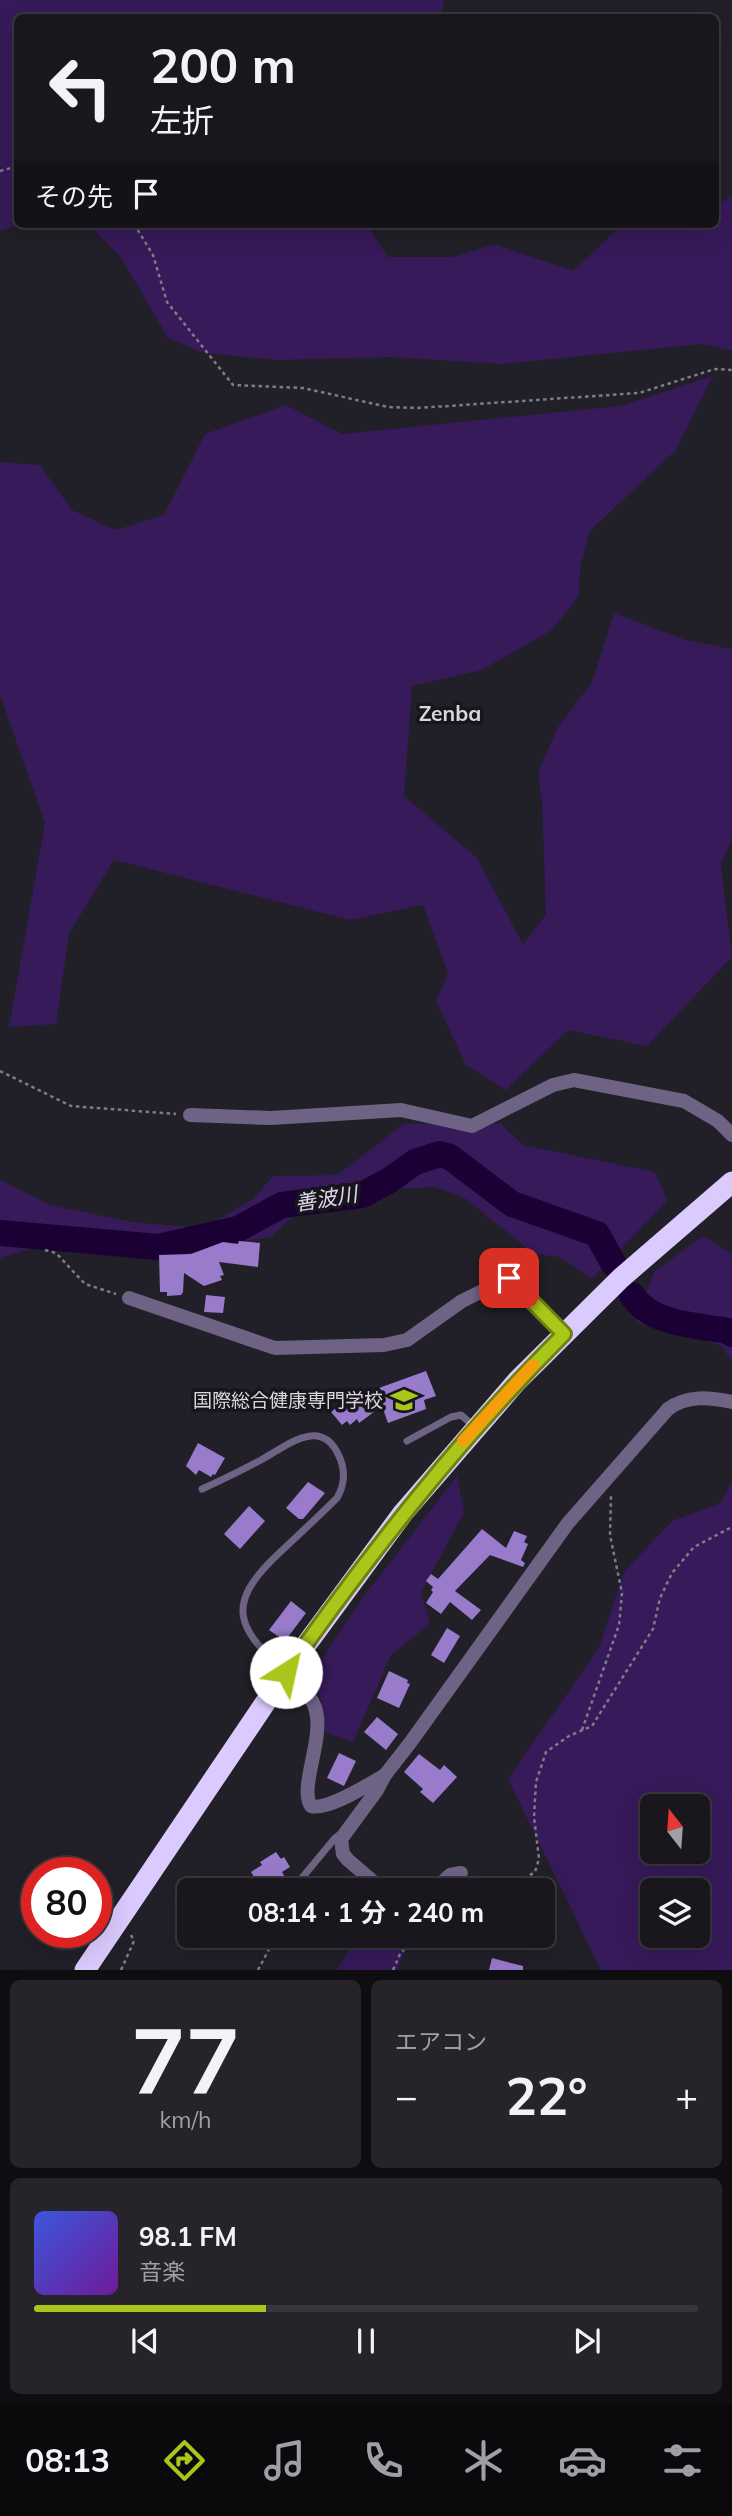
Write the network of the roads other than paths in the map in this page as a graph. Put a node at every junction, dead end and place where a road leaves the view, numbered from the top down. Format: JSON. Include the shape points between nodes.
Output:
{"nodes":[{"id":1,"x":684,"y":1101,"type":"junction"},
{"id":2,"x":190,"y":1115,"type":"road end"},
{"id":3,"x":732,"y":1121,"type":"edge"},
{"id":4,"x":732,"y":1135,"type":"edge"},
{"id":5,"x":732,"y":1182,"type":"edge"},
{"id":6,"x":129,"y":1298,"type":"road end"},
{"id":7,"x":564,"y":1334,"type":"junction"},
{"id":8,"x":732,"y":1402,"type":"edge"},
{"id":9,"x":475,"y":1428,"type":"junction"},
{"id":10,"x":407,"y":1441,"type":"dead end"},
{"id":11,"x":202,"y":1489,"type":"dead end"},
{"id":12,"x":286,"y":1672,"type":"junction"},
{"id":13,"x":385,"y":1774,"type":"junction"},
{"id":14,"x":346,"y":1830,"type":"junction"},
{"id":15,"x":461,"y":1873,"type":"road end"},
{"id":16,"x":302,"y":1878,"type":"edge"},
{"id":17,"x":370,"y":1878,"type":"edge"},
{"id":18,"x":447,"y":1878,"type":"edge"},
{"id":19,"x":85,"y":1970,"type":"edge"}],
"edges":[{"from":1,"to":2,"type":"street","via":[[573,1080],[553,1085],[472,1125],[401,1110],[271,1118]]},
{"from":1,"to":3,"type":"street","via":[[695,1100]]},
{"from":1,"to":4,"type":"street"},
{"from":5,"to":7,"type":"highway"},
{"from":6,"to":7,"type":"street","via":[[275,1348],[384,1345],[407,1339],[463,1301],[509,1278]]},
{"from":7,"to":9,"type":"highway"},
{"from":8,"to":13,"type":"street","via":[[695,1398],[675,1404],[568,1523]]},
{"from":9,"to":10,"type":"lane","via":[[461,1415]]},
{"from":9,"to":12,"type":"highway","via":[[403,1513]]},
{"from":11,"to":12,"type":"lane","via":[[305,1436],[324,1439],[338,1453],[344,1475],[337,1497],[262,1570],[243,1597],[248,1631]]},
{"from":12,"to":13,"type":"street","via":[[316,1708],[318,1734],[307,1795],[311,1806],[329,1803]]},
{"from":12,"to":19,"type":"highway"},
{"from":13,"to":14,"type":"street"},
{"from":14,"to":16,"type":"lane"},
{"from":14,"to":17,"type":"street","via":[[341,1839],[343,1854]]},
{"from":15,"to":18,"type":"street"}]}
